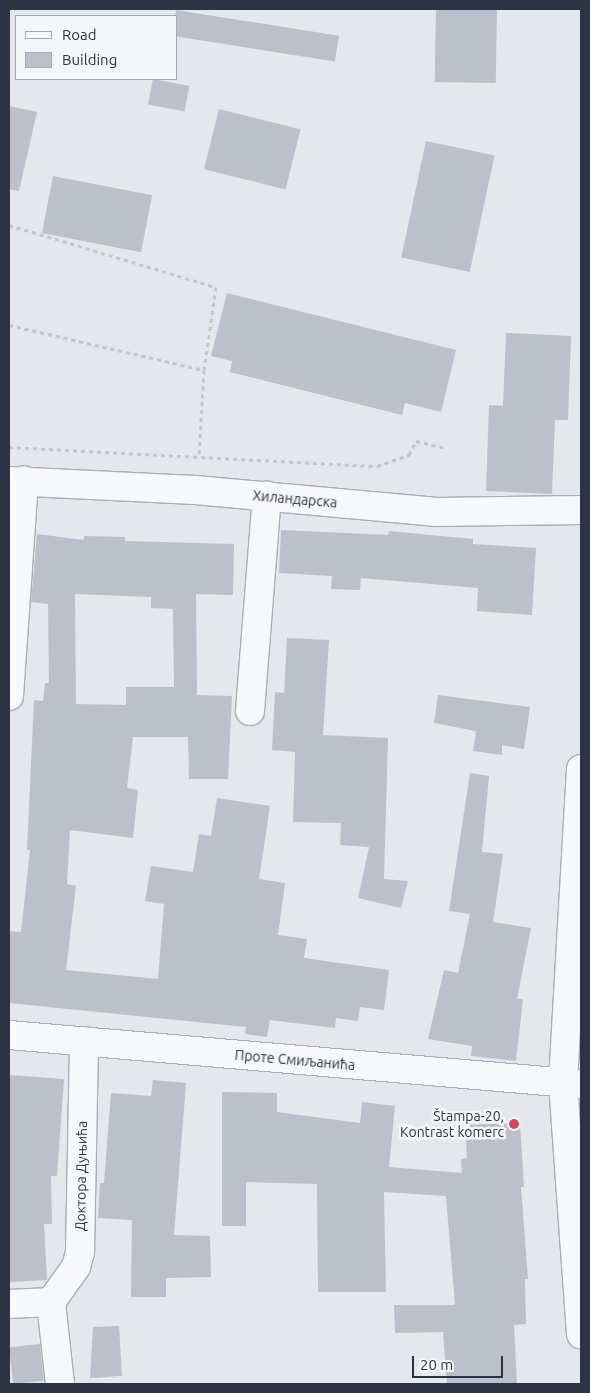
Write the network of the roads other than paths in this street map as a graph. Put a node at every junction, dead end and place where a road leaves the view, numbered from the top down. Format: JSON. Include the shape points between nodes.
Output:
{"nodes":[{"id":1,"x":17,"y":481,"type":"edge"},
{"id":2,"x":266,"y":496,"type":"junction"},
{"id":3,"x":581,"y":510,"type":"edge"},
{"id":4,"x":9,"y":696,"type":"edge"},
{"id":5,"x":250,"y":711,"type":"dead end"},
{"id":6,"x":581,"y":769,"type":"edge"},
{"id":7,"x":9,"y":1035,"type":"edge"},
{"id":8,"x":84,"y":1041,"type":"junction"},
{"id":9,"x":572,"y":1084,"type":"edge"},
{"id":10,"x":51,"y":1302,"type":"junction"},
{"id":11,"x":9,"y":1304,"type":"edge"},
{"id":12,"x":581,"y":1334,"type":"edge"},
{"id":13,"x":60,"y":1384,"type":"edge"}],
"edges":[{"from":1,"to":2,"type":"street","name":"Хиландарска"},
{"from":1,"to":4,"type":"street"},
{"from":2,"to":3,"type":"street","name":"Хиландарска","via":[[438,512]]},
{"from":2,"to":5,"type":"street"},
{"from":6,"to":9,"type":"street"},
{"from":7,"to":8,"type":"street","name":"Проте Смиљанића"},
{"from":8,"to":9,"type":"street","name":"Проте Смиљанића"},
{"from":8,"to":10,"type":"street","name":"Доктора Дуњића","via":[[80,1252],[76,1267]]},
{"from":9,"to":12,"type":"street"},
{"from":10,"to":11,"type":"street"},
{"from":10,"to":13,"type":"street"}]}
